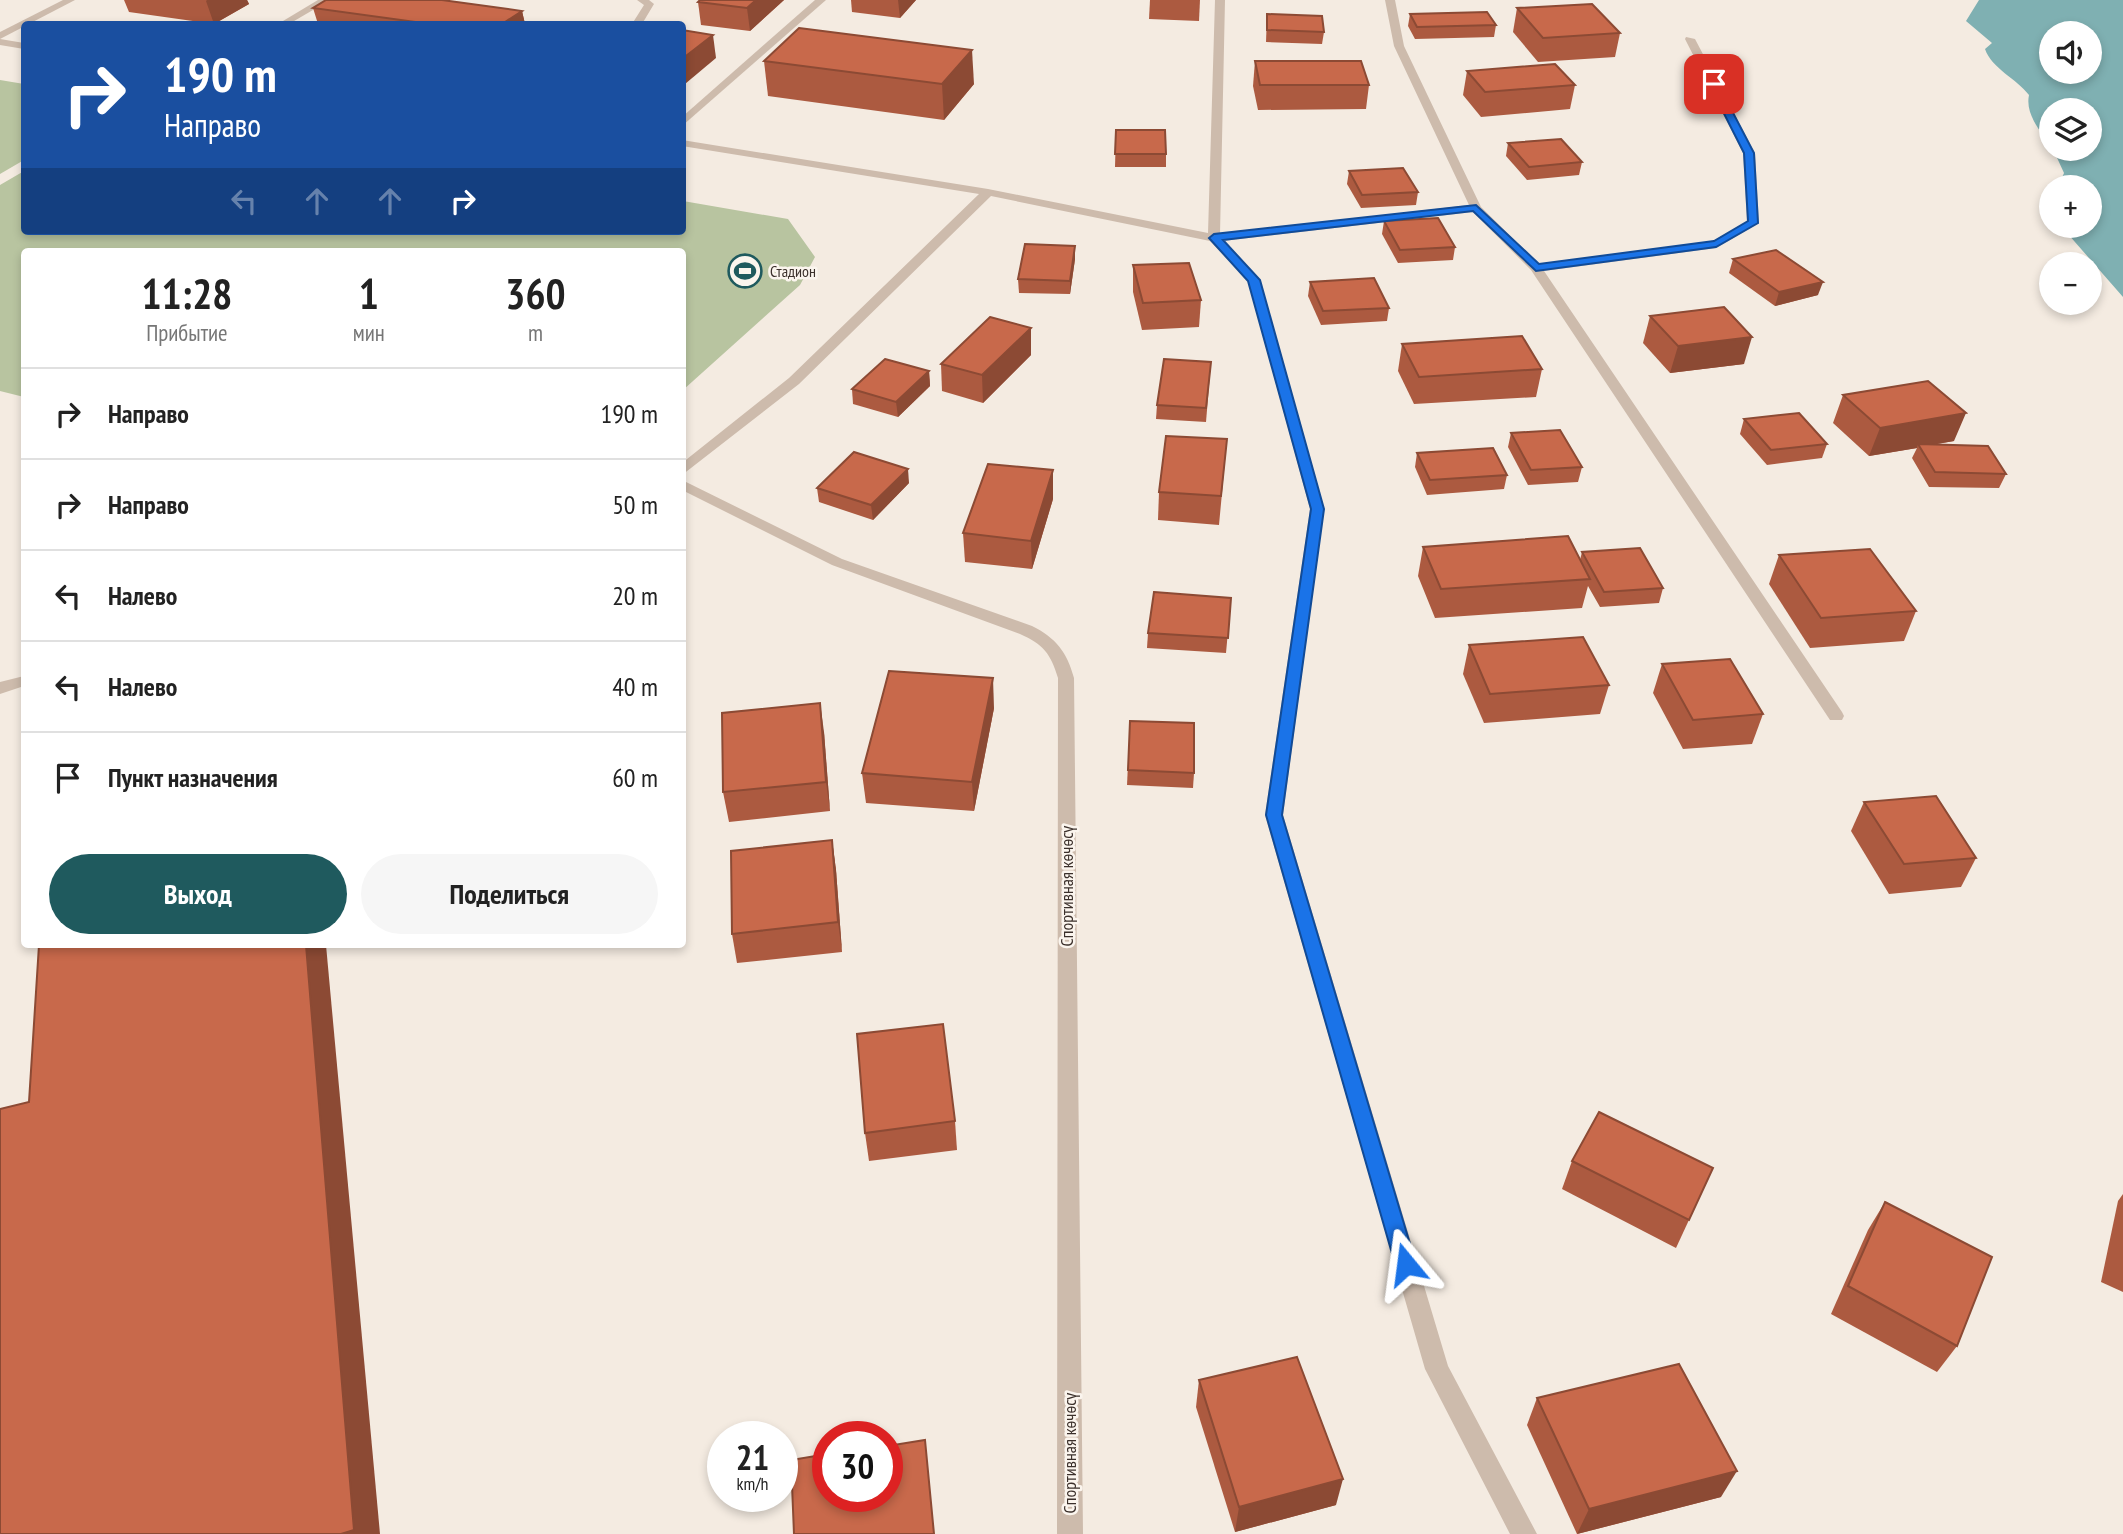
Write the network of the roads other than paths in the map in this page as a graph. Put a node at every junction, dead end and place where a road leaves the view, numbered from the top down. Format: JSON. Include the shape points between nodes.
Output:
{"nodes":[{"id":1,"x":70,"y":0,"type":"edge"},
{"id":2,"x":325,"y":0,"type":"edge"},
{"id":3,"x":642,"y":0,"type":"edge"},
{"id":4,"x":821,"y":0,"type":"edge"},
{"id":5,"x":1220,"y":0,"type":"edge"},
{"id":6,"x":1390,"y":0,"type":"edge"},
{"id":7,"x":29,"y":21,"type":"edge"},
{"id":8,"x":288,"y":21,"type":"edge"},
{"id":9,"x":639,"y":21,"type":"edge"},
{"id":10,"x":21,"y":25,"type":"edge"},
{"id":11,"x":0,"y":36,"type":"edge"},
{"id":12,"x":1690,"y":39,"type":"dead end"},
{"id":13,"x":0,"y":42,"type":"edge"},
{"id":14,"x":21,"y":46,"type":"edge"},
{"id":15,"x":686,"y":119,"type":"edge"},
{"id":16,"x":686,"y":144,"type":"edge"},
{"id":17,"x":988,"y":192,"type":"junction"},
{"id":18,"x":1476,"y":208,"type":"junction"},
{"id":19,"x":1214,"y":238,"type":"junction"},
{"id":20,"x":1536,"y":268,"type":"junction"},
{"id":21,"x":686,"y":468,"type":"edge"},
{"id":22,"x":686,"y":486,"type":"edge"},
{"id":23,"x":21,"y":682,"type":"edge"},
{"id":24,"x":0,"y":688,"type":"edge"},
{"id":25,"x":1836,"y":716,"type":"dead end"},
{"id":26,"x":1070,"y":1534,"type":"edge"},
{"id":27,"x":1524,"y":1534,"type":"edge"}],
"edges":[{"from":1,"to":7,"type":"street"},
{"from":2,"to":8,"type":"street"},
{"from":3,"to":9,"type":"street","via":[[649,4]]},
{"from":4,"to":15,"type":"street"},
{"from":5,"to":19,"type":"street"},
{"from":6,"to":18,"type":"street","via":[[1399,46]]},
{"from":10,"to":11,"type":"street"},
{"from":12,"to":20,"type":"street","via":[[1749,153],[1753,223],[1716,244]]},
{"from":13,"to":14,"type":"street"},
{"from":16,"to":17,"type":"street"},
{"from":17,"to":19,"type":"street"},
{"from":17,"to":21,"type":"street","via":[[794,381]]},
{"from":18,"to":19,"type":"street"},
{"from":18,"to":20,"type":"street"},
{"from":19,"to":27,"type":"street","via":[[1254,280],[1317,509],[1274,815],[1437,1369]]},
{"from":20,"to":25,"type":"street"},
{"from":22,"to":26,"type":"street","name":"Спортивная көчөсү","via":[[836,562],[1026,630],[1047,640],[1060,657],[1066,692]]},
{"from":23,"to":24,"type":"street"}]}
